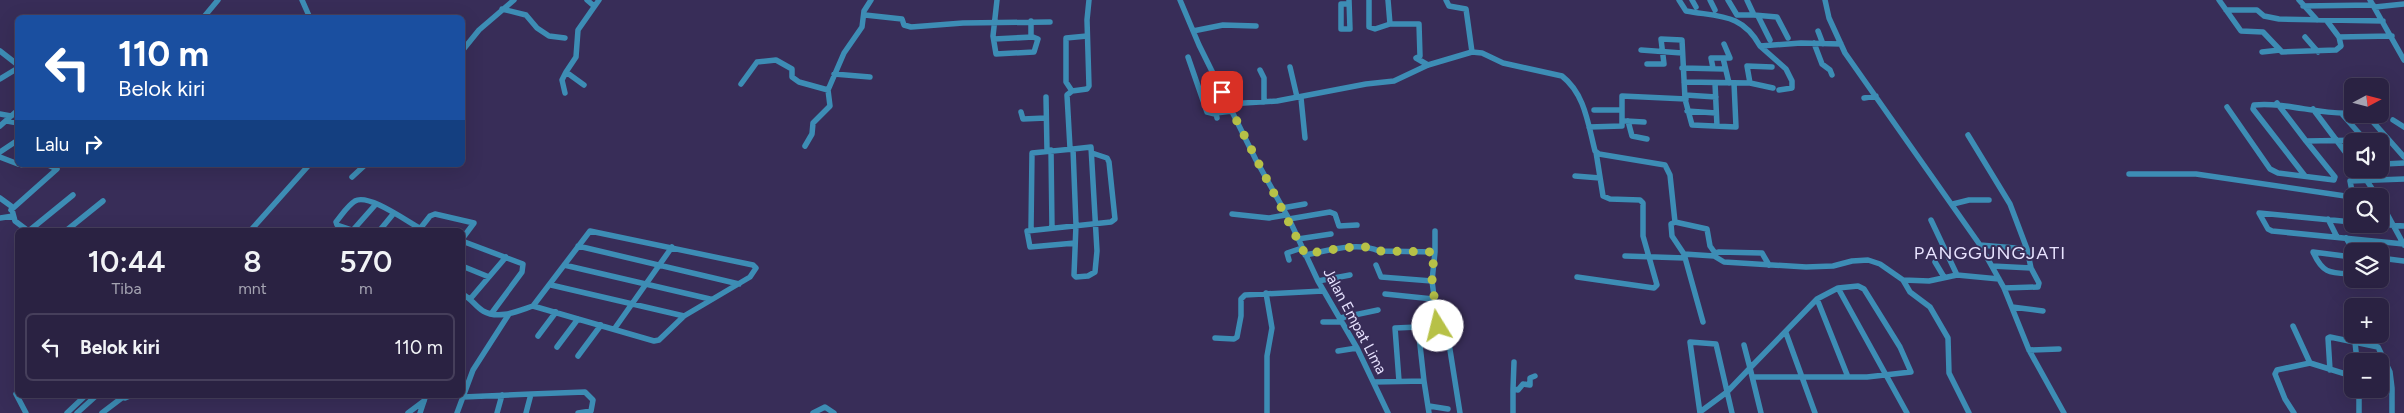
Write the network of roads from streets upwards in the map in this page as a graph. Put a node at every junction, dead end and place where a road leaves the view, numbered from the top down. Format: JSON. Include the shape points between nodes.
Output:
{"nodes":[{"id":1,"x":218,"y":0,"type":"edge"},
{"id":2,"x":302,"y":0,"type":"edge"},
{"id":3,"x":514,"y":0,"type":"edge"},
{"id":4,"x":587,"y":0,"type":"edge"},
{"id":5,"x":599,"y":0,"type":"edge"},
{"id":6,"x":871,"y":0,"type":"edge"},
{"id":7,"x":997,"y":0,"type":"edge"},
{"id":8,"x":1089,"y":0,"type":"edge"},
{"id":9,"x":1180,"y":0,"type":"edge"},
{"id":10,"x":1369,"y":0,"type":"edge"},
{"id":11,"x":1388,"y":0,"type":"edge"},
{"id":12,"x":1446,"y":0,"type":"edge"},
{"id":13,"x":1679,"y":0,"type":"edge"},
{"id":14,"x":1692,"y":0,"type":"edge"},
{"id":15,"x":1710,"y":0,"type":"edge"},
{"id":16,"x":1728,"y":0,"type":"edge"},
{"id":17,"x":1747,"y":0,"type":"edge"},
{"id":18,"x":1825,"y":0,"type":"edge"},
{"id":19,"x":2219,"y":0,"type":"edge"},
{"id":20,"x":2299,"y":0,"type":"edge"},
{"id":21,"x":1349,"y":2,"type":"edge"},
{"id":22,"x":2373,"y":4,"type":"edge"},
{"id":23,"x":2404,"y":4,"type":"edge"},
{"id":24,"x":594,"y":6,"type":"junction"},
{"id":25,"x":2304,"y":6,"type":"junction"},
{"id":26,"x":1696,"y":7,"type":"dead end"},
{"id":27,"x":502,"y":9,"type":"junction"},
{"id":28,"x":1715,"y":10,"type":"dead end"},
{"id":29,"x":2226,"y":10,"type":"junction"},
{"id":30,"x":206,"y":15,"type":"edge"},
{"id":31,"x":309,"y":15,"type":"edge"},
{"id":32,"x":865,"y":15,"type":"junction"},
{"id":33,"x":1756,"y":15,"type":"junction"},
{"id":34,"x":2317,"y":20,"type":"junction"},
{"id":35,"x":1031,"y":21,"type":"junction"},
{"id":36,"x":2327,"y":21,"type":"junction"},
{"id":37,"x":2383,"y":21,"type":"junction"},
{"id":38,"x":994,"y":22,"type":"junction"},
{"id":39,"x":1050,"y":22,"type":"dead end"},
{"id":40,"x":1390,"y":24,"type":"junction"},
{"id":41,"x":1256,"y":26,"type":"dead end"},
{"id":42,"x":1193,"y":31,"type":"junction"},
{"id":43,"x":1818,"y":31,"type":"dead end"},
{"id":44,"x":1088,"y":36,"type":"junction"},
{"id":45,"x":2392,"y":36,"type":"junction"},
{"id":46,"x":1031,"y":37,"type":"junction"},
{"id":47,"x":2305,"y":37,"type":"dead end"},
{"id":48,"x":2339,"y":37,"type":"junction"},
{"id":49,"x":565,"y":38,"type":"dead end"},
{"id":50,"x":1788,"y":38,"type":"dead end"},
{"id":51,"x":994,"y":39,"type":"junction"},
{"id":52,"x":1770,"y":40,"type":"dead end"},
{"id":53,"x":2395,"y":42,"type":"junction"},
{"id":54,"x":2404,"y":42,"type":"edge"},
{"id":55,"x":1724,"y":44,"type":"dead end"},
{"id":56,"x":1814,"y":44,"type":"junction"},
{"id":57,"x":1823,"y":44,"type":"junction"},
{"id":58,"x":1841,"y":44,"type":"junction"},
{"id":59,"x":1760,"y":46,"type":"junction"},
{"id":60,"x":465,"y":47,"type":"edge"},
{"id":61,"x":1641,"y":50,"type":"dead end"},
{"id":62,"x":2280,"y":50,"type":"junction"},
{"id":63,"x":0,"y":51,"type":"edge"},
{"id":64,"x":1662,"y":51,"type":"junction"},
{"id":65,"x":1472,"y":52,"type":"junction"},
{"id":66,"x":2262,"y":52,"type":"dead end"},
{"id":67,"x":2318,"y":52,"type":"junction"},
{"id":68,"x":1682,"y":53,"type":"junction"},
{"id":69,"x":1188,"y":57,"type":"dead end"},
{"id":70,"x":1723,"y":58,"type":"junction"},
{"id":71,"x":2404,"y":60,"type":"edge"},
{"id":72,"x":15,"y":64,"type":"edge"},
{"id":73,"x":1647,"y":64,"type":"dead end"},
{"id":74,"x":1428,"y":65,"type":"junction"},
{"id":75,"x":1290,"y":67,"type":"dead end"},
{"id":76,"x":1772,"y":67,"type":"dead end"},
{"id":77,"x":15,"y":68,"type":"edge"},
{"id":78,"x":1682,"y":68,"type":"junction"},
{"id":79,"x":1713,"y":68,"type":"junction"},
{"id":80,"x":1725,"y":69,"type":"junction"},
{"id":81,"x":1260,"y":70,"type":"dead end"},
{"id":82,"x":566,"y":72,"type":"junction"},
{"id":83,"x":834,"y":74,"type":"junction"},
{"id":84,"x":1832,"y":75,"type":"dead end"},
{"id":85,"x":870,"y":77,"type":"dead end"},
{"id":86,"x":0,"y":79,"type":"edge"},
{"id":87,"x":1684,"y":82,"type":"junction"},
{"id":88,"x":1715,"y":83,"type":"junction"},
{"id":89,"x":1731,"y":83,"type":"junction"},
{"id":90,"x":741,"y":84,"type":"dead end"},
{"id":91,"x":1750,"y":84,"type":"junction"},
{"id":92,"x":584,"y":85,"type":"dead end"},
{"id":93,"x":828,"y":90,"type":"junction"},
{"id":94,"x":1072,"y":91,"type":"junction"},
{"id":95,"x":565,"y":93,"type":"dead end"},
{"id":96,"x":1876,"y":96,"type":"junction"},
{"id":97,"x":1046,"y":97,"type":"dead end"},
{"id":98,"x":1297,"y":97,"type":"junction"},
{"id":99,"x":1685,"y":97,"type":"junction"},
{"id":100,"x":1716,"y":98,"type":"junction"},
{"id":101,"x":1864,"y":98,"type":"dead end"},
{"id":102,"x":1264,"y":102,"type":"junction"},
{"id":103,"x":1228,"y":104,"type":"junction"},
{"id":104,"x":2277,"y":104,"type":"junction"},
{"id":105,"x":2227,"y":108,"type":"dead end"},
{"id":106,"x":1594,"y":110,"type":"dead end"},
{"id":107,"x":1622,"y":110,"type":"junction"},
{"id":108,"x":2313,"y":110,"type":"junction"},
{"id":109,"x":1232,"y":111,"type":"junction"},
{"id":110,"x":1687,"y":111,"type":"junction"},
{"id":111,"x":1021,"y":112,"type":"dead end"},
{"id":112,"x":15,"y":113,"type":"edge"},
{"id":113,"x":1716,"y":113,"type":"junction"},
{"id":114,"x":0,"y":114,"type":"edge"},
{"id":115,"x":2342,"y":114,"type":"joint"},
{"id":116,"x":11,"y":116,"type":"junction"},
{"id":117,"x":1046,"y":118,"type":"junction"},
{"id":118,"x":7,"y":120,"type":"junction"},
{"id":119,"x":2393,"y":120,"type":"dead end"},
{"id":120,"x":1625,"y":121,"type":"junction"},
{"id":121,"x":15,"y":122,"type":"edge"},
{"id":122,"x":1644,"y":122,"type":"dead end"},
{"id":123,"x":2374,"y":123,"type":"edge"},
{"id":124,"x":0,"y":126,"type":"edge"},
{"id":125,"x":1717,"y":126,"type":"junction"},
{"id":126,"x":1589,"y":127,"type":"junction"},
{"id":127,"x":2404,"y":127,"type":"edge"},
{"id":128,"x":2359,"y":133,"type":"edge"},
{"id":129,"x":1968,"y":135,"type":"dead end"},
{"id":130,"x":1305,"y":138,"type":"dead end"},
{"id":131,"x":1647,"y":139,"type":"dead end"},
{"id":132,"x":2336,"y":140,"type":"junction"},
{"id":133,"x":2344,"y":140,"type":"edge"},
{"id":134,"x":2306,"y":141,"type":"junction"},
{"id":135,"x":15,"y":142,"type":"edge"},
{"id":136,"x":805,"y":146,"type":"dead end"},
{"id":137,"x":1071,"y":148,"type":"junction"},
{"id":138,"x":1049,"y":150,"type":"junction"},
{"id":139,"x":2344,"y":150,"type":"edge"},
{"id":140,"x":0,"y":152,"type":"edge"},
{"id":141,"x":1596,"y":152,"type":"junction"},
{"id":142,"x":1092,"y":153,"type":"junction"},
{"id":143,"x":0,"y":157,"type":"edge"},
{"id":144,"x":2404,"y":157,"type":"edge"},
{"id":145,"x":15,"y":163,"type":"edge"},
{"id":146,"x":2404,"y":163,"type":"edge"},
{"id":147,"x":2389,"y":164,"type":"edge"},
{"id":148,"x":53,"y":167,"type":"edge"},
{"id":149,"x":307,"y":167,"type":"edge"},
{"id":150,"x":363,"y":167,"type":"edge"},
{"id":151,"x":2129,"y":174,"type":"dead end"},
{"id":152,"x":1575,"y":176,"type":"dead end"},
{"id":153,"x":2305,"y":176,"type":"junction"},
{"id":154,"x":352,"y":177,"type":"dead end"},
{"id":155,"x":1600,"y":178,"type":"junction"},
{"id":156,"x":2404,"y":179,"type":"edge"},
{"id":157,"x":2368,"y":180,"type":"junction"},
{"id":158,"x":2351,"y":188,"type":"edge"},
{"id":159,"x":2372,"y":188,"type":"edge"},
{"id":160,"x":73,"y":195,"type":"dead end"},
{"id":161,"x":2344,"y":195,"type":"edge"},
{"id":162,"x":0,"y":198,"type":"edge"},
{"id":163,"x":1989,"y":200,"type":"dead end"},
{"id":164,"x":102,"y":201,"type":"dead end"},
{"id":165,"x":376,"y":204,"type":"junction"},
{"id":166,"x":1305,"y":204,"type":"dead end"},
{"id":167,"x":1953,"y":204,"type":"junction"},
{"id":168,"x":1282,"y":208,"type":"junction"},
{"id":169,"x":12,"y":213,"type":"junction"},
{"id":170,"x":394,"y":213,"type":"junction"},
{"id":171,"x":1232,"y":214,"type":"dead end"},
{"id":172,"x":2389,"y":216,"type":"edge"},
{"id":173,"x":1287,"y":217,"type":"junction"},
{"id":174,"x":0,"y":218,"type":"edge"},
{"id":175,"x":2328,"y":219,"type":"junction"},
{"id":176,"x":1931,"y":220,"type":"dead end"},
{"id":177,"x":2344,"y":221,"type":"edge"},
{"id":178,"x":1675,"y":222,"type":"junction"},
{"id":179,"x":1096,"y":223,"type":"junction"},
{"id":180,"x":1076,"y":225,"type":"junction"},
{"id":181,"x":1357,"y":225,"type":"dead end"},
{"id":182,"x":2389,"y":225,"type":"edge"},
{"id":183,"x":2394,"y":225,"type":"junction"},
{"id":184,"x":2404,"y":226,"type":"edge"},
{"id":185,"x":25,"y":228,"type":"edge"},
{"id":186,"x":32,"y":228,"type":"edge"},
{"id":187,"x":68,"y":228,"type":"edge"},
{"id":188,"x":253,"y":228,"type":"edge"},
{"id":189,"x":344,"y":228,"type":"edge"},
{"id":190,"x":354,"y":228,"type":"edge"},
{"id":191,"x":382,"y":228,"type":"edge"},
{"id":192,"x":417,"y":228,"type":"edge"},
{"id":193,"x":421,"y":228,"type":"edge"},
{"id":194,"x":1052,"y":228,"type":"junction"},
{"id":195,"x":1031,"y":229,"type":"junction"},
{"id":196,"x":1434,"y":231,"type":"dead end"},
{"id":197,"x":1331,"y":234,"type":"dead end"},
{"id":198,"x":465,"y":236,"type":"edge"},
{"id":199,"x":2337,"y":237,"type":"junction"},
{"id":200,"x":2346,"y":238,"type":"junction"},
{"id":201,"x":1298,"y":239,"type":"junction"},
{"id":202,"x":465,"y":241,"type":"edge"},
{"id":203,"x":1076,"y":243,"type":"junction"},
{"id":204,"x":2349,"y":243,"type":"edge"},
{"id":205,"x":2404,"y":244,"type":"edge"},
{"id":206,"x":1980,"y":245,"type":"junction"},
{"id":207,"x":578,"y":246,"type":"junction"},
{"id":208,"x":672,"y":247,"type":"junction"},
{"id":209,"x":2027,"y":250,"type":"junction"},
{"id":210,"x":1304,"y":252,"type":"junction"},
{"id":211,"x":1434,"y":252,"type":"junction"},
{"id":212,"x":1715,"y":255,"type":"junction"},
{"id":213,"x":2344,"y":255,"type":"edge"},
{"id":214,"x":1625,"y":256,"type":"dead end"},
{"id":215,"x":1685,"y":256,"type":"junction"},
{"id":216,"x":506,"y":258,"type":"junction"},
{"id":217,"x":1650,"y":258,"type":"junction"},
{"id":218,"x":2389,"y":259,"type":"edge"},
{"id":219,"x":1289,"y":260,"type":"dead end"},
{"id":220,"x":2404,"y":261,"type":"edge"},
{"id":221,"x":1935,"y":262,"type":"dead end"},
{"id":222,"x":660,"y":264,"type":"junction"},
{"id":223,"x":1376,"y":264,"type":"dead end"},
{"id":224,"x":1769,"y":265,"type":"junction"},
{"id":225,"x":564,"y":266,"type":"junction"},
{"id":226,"x":1992,"y":266,"type":"junction"},
{"id":227,"x":465,"y":267,"type":"edge"},
{"id":228,"x":2031,"y":268,"type":"junction"},
{"id":229,"x":2344,"y":273,"type":"edge"},
{"id":230,"x":1350,"y":275,"type":"dead end"},
{"id":231,"x":1957,"y":275,"type":"junction"},
{"id":232,"x":489,"y":277,"type":"junction"},
{"id":233,"x":1577,"y":277,"type":"dead end"},
{"id":234,"x":1944,"y":277,"type":"junction"},
{"id":235,"x":1999,"y":279,"type":"junction"},
{"id":236,"x":1903,"y":280,"type":"junction"},
{"id":237,"x":1318,"y":281,"type":"junction"},
{"id":238,"x":1432,"y":281,"type":"junction"},
{"id":239,"x":739,"y":284,"type":"junction"},
{"id":240,"x":551,"y":285,"type":"junction"},
{"id":241,"x":645,"y":285,"type":"junction"},
{"id":242,"x":1838,"y":288,"type":"junction"},
{"id":243,"x":2004,"y":288,"type":"junction"},
{"id":244,"x":1323,"y":290,"type":"junction"},
{"id":245,"x":1266,"y":293,"type":"junction"},
{"id":246,"x":1385,"y":294,"type":"dead end"},
{"id":247,"x":465,"y":295,"type":"edge"},
{"id":248,"x":471,"y":298,"type":"junction"},
{"id":249,"x":1433,"y":298,"type":"junction"},
{"id":250,"x":710,"y":299,"type":"junction"},
{"id":251,"x":1818,"y":299,"type":"junction"},
{"id":252,"x":632,"y":305,"type":"junction"},
{"id":253,"x":533,"y":306,"type":"junction"},
{"id":254,"x":2012,"y":307,"type":"junction"},
{"id":255,"x":1378,"y":310,"type":"dead end"},
{"id":256,"x":2043,"y":311,"type":"dead end"},
{"id":257,"x":556,"y":312,"type":"junction"},
{"id":258,"x":491,"y":314,"type":"junction"},
{"id":259,"x":508,"y":316,"type":"junction"},
{"id":260,"x":684,"y":316,"type":"junction"},
{"id":261,"x":578,"y":319,"type":"junction"},
{"id":262,"x":1341,"y":320,"type":"junction"},
{"id":263,"x":1323,"y":322,"type":"dead end"},
{"id":264,"x":1703,"y":322,"type":"dead end"},
{"id":265,"x":601,"y":325,"type":"junction"},
{"id":266,"x":1438,"y":326,"type":"junction"},
{"id":267,"x":2293,"y":326,"type":"dead end"},
{"id":268,"x":1418,"y":327,"type":"junction"},
{"id":269,"x":615,"y":328,"type":"junction"},
{"id":270,"x":1786,"y":333,"type":"junction"},
{"id":271,"x":538,"y":336,"type":"dead end"},
{"id":272,"x":1215,"y":338,"type":"dead end"},
{"id":273,"x":2344,"y":340,"type":"edge"},
{"id":274,"x":2360,"y":343,"type":"edge"},
{"id":275,"x":1744,"y":345,"type":"dead end"},
{"id":276,"x":557,"y":347,"type":"dead end"},
{"id":277,"x":1357,"y":348,"type":"junction"},
{"id":278,"x":2059,"y":349,"type":"dead end"},
{"id":279,"x":2030,"y":350,"type":"junction"},
{"id":280,"x":1338,"y":351,"type":"dead end"},
{"id":281,"x":578,"y":356,"type":"dead end"},
{"id":282,"x":1514,"y":362,"type":"dead end"},
{"id":283,"x":2310,"y":363,"type":"junction"},
{"id":284,"x":1750,"y":368,"type":"junction"},
{"id":285,"x":2330,"y":370,"type":"junction"},
{"id":286,"x":2344,"y":374,"type":"edge"},
{"id":287,"x":1535,"y":376,"type":"dead end"},
{"id":288,"x":1886,"y":376,"type":"junction"},
{"id":289,"x":1802,"y":377,"type":"junction"},
{"id":290,"x":1848,"y":377,"type":"junction"},
{"id":291,"x":1753,"y":378,"type":"junction"},
{"id":292,"x":1399,"y":381,"type":"junction"},
{"id":293,"x":1424,"y":381,"type":"junction"},
{"id":294,"x":1374,"y":382,"type":"junction"},
{"id":295,"x":2389,"y":387,"type":"edge"},
{"id":296,"x":2392,"y":388,"type":"junction"},
{"id":297,"x":1513,"y":389,"type":"junction"},
{"id":298,"x":465,"y":392,"type":"edge"},
{"id":299,"x":1727,"y":392,"type":"junction"},
{"id":300,"x":532,"y":394,"type":"junction"},
{"id":301,"x":502,"y":395,"type":"junction"},
{"id":302,"x":465,"y":397,"type":"edge"},
{"id":303,"x":19,"y":398,"type":"edge"},
{"id":304,"x":83,"y":398,"type":"edge"},
{"id":305,"x":94,"y":398,"type":"edge"},
{"id":306,"x":121,"y":398,"type":"edge"},
{"id":307,"x":425,"y":398,"type":"edge"},
{"id":308,"x":463,"y":398,"type":"edge"},
{"id":309,"x":2359,"y":398,"type":"edge"},
{"id":310,"x":1448,"y":409,"type":"dead end"},
{"id":311,"x":1429,"y":410,"type":"edge"},
{"id":312,"x":1700,"y":412,"type":"edge"},
{"id":313,"x":26,"y":413,"type":"edge"},
{"id":314,"x":67,"y":413,"type":"edge"},
{"id":315,"x":76,"y":413,"type":"edge"},
{"id":316,"x":102,"y":413,"type":"edge"},
{"id":317,"x":408,"y":413,"type":"edge"},
{"id":318,"x":420,"y":413,"type":"edge"},
{"id":319,"x":457,"y":413,"type":"edge"},
{"id":320,"x":497,"y":413,"type":"edge"},
{"id":321,"x":526,"y":413,"type":"edge"},
{"id":322,"x":578,"y":413,"type":"edge"},
{"id":323,"x":806,"y":413,"type":"edge"},
{"id":324,"x":813,"y":413,"type":"edge"},
{"id":325,"x":834,"y":413,"type":"edge"},
{"id":326,"x":1267,"y":413,"type":"edge"},
{"id":327,"x":1388,"y":413,"type":"edge"},
{"id":328,"x":1460,"y":413,"type":"edge"},
{"id":329,"x":1513,"y":413,"type":"edge"},
{"id":330,"x":1732,"y":413,"type":"edge"},
{"id":331,"x":1761,"y":413,"type":"edge"},
{"id":332,"x":1814,"y":413,"type":"edge"},
{"id":333,"x":1907,"y":413,"type":"edge"},
{"id":334,"x":1968,"y":413,"type":"edge"},
{"id":335,"x":2064,"y":413,"type":"edge"},
{"id":336,"x":2294,"y":413,"type":"edge"},
{"id":337,"x":2359,"y":413,"type":"edge"},
{"id":338,"x":2392,"y":413,"type":"edge"}],
"edges":[{"from":1,"to":30,"type":"street"},
{"from":2,"to":31,"type":"street"},
{"from":3,"to":27,"type":"street"},
{"from":4,"to":24,"type":"street"},
{"from":5,"to":24,"type":"street"},
{"from":6,"to":32,"type":"street","via":[[864,10]]},
{"from":7,"to":38,"type":"street"},
{"from":8,"to":44,"type":"street"},
{"from":9,"to":42,"type":"street","name":"Jalan Empat Lima"},
{"from":10,"to":40,"type":"street","via":[[1370,26],[1375,29]]},
{"from":11,"to":40,"type":"street"},
{"from":12,"to":65,"type":"street","via":[[1449,6],[1466,9]]},
{"from":13,"to":59,"type":"street","via":[[1686,11],[1739,20],[1751,30]]},
{"from":14,"to":26,"type":"street"},
{"from":15,"to":28,"type":"street"},
{"from":16,"to":33,"type":"street","via":[[1737,15]]},
{"from":17,"to":33,"type":"street"},
{"from":18,"to":58,"type":"street"},
{"from":19,"to":29,"type":"street"},
{"from":20,"to":25,"type":"street"},
{"from":21,"to":21,"type":"street","via":[[1350,29],[1341,29],[1340,4]]},
{"from":22,"to":23,"type":"street"},
{"from":22,"to":25,"type":"street"},
{"from":22,"to":37,"type":"street"},
{"from":24,"to":82,"type":"street","via":[[578,30],[576,57]]},
{"from":25,"to":34,"type":"street"},
{"from":27,"to":49,"type":"street","via":[[526,15],[549,36]]},
{"from":27,"to":60,"type":"street"},
{"from":29,"to":34,"type":"street","via":[[2257,10],[2264,16],[2278,19]]},
{"from":29,"to":62,"type":"street","via":[[2241,31],[2263,32]]},
{"from":32,"to":38,"type":"street","via":[[902,19],[904,25],[911,27]]},
{"from":32,"to":83,"type":"street","via":[[862,27]]},
{"from":33,"to":50,"type":"street","via":[[1778,17]]},
{"from":33,"to":52,"type":"street"},
{"from":34,"to":36,"type":"street"},
{"from":35,"to":38,"type":"street"},
{"from":35,"to":39,"type":"street"},
{"from":35,"to":46,"type":"street"},
{"from":36,"to":37,"type":"street"},
{"from":36,"to":48,"type":"street"},
{"from":37,"to":45,"type":"street"},
{"from":38,"to":51,"type":"street"},
{"from":40,"to":74,"type":"street","via":[[1419,24],[1420,56],[1416,58]]},
{"from":41,"to":42,"type":"street","via":[[1223,25]]},
{"from":42,"to":103,"type":"street","name":"Jalan Empat Lima"},
{"from":43,"to":57,"type":"street"},
{"from":44,"to":94,"type":"street","via":[[1089,86]]},
{"from":44,"to":94,"type":"street","via":[[1066,38],[1066,82]]},
{"from":45,"to":48,"type":"street"},
{"from":45,"to":53,"type":"street"},
{"from":46,"to":51,"type":"street"},
{"from":46,"to":51,"type":"street","via":[[1038,39],[1034,52],[1012,55],[996,54]]},
{"from":47,"to":67,"type":"street"},
{"from":48,"to":67,"type":"street","via":[[2339,50]]},
{"from":53,"to":54,"type":"street"},
{"from":53,"to":71,"type":"street"},
{"from":55,"to":70,"type":"street","via":[[1730,58]]},
{"from":56,"to":57,"type":"street"},
{"from":56,"to":59,"type":"street"},
{"from":56,"to":84,"type":"street","via":[[1822,64]]},
{"from":57,"to":58,"type":"street"},
{"from":58,"to":96,"type":"street"},
{"from":59,"to":91,"type":"street","via":[[1779,61],[1792,82],[1792,88],[1776,89]]},
{"from":61,"to":64,"type":"street"},
{"from":62,"to":66,"type":"street"},
{"from":62,"to":67,"type":"street","via":[[2283,53]]},
{"from":63,"to":72,"type":"street"},
{"from":64,"to":68,"type":"street"},
{"from":64,"to":68,"type":"street","via":[[1661,39],[1682,40]]},
{"from":64,"to":73,"type":"street","via":[[1664,64]]},
{"from":65,"to":74,"type":"street"},
{"from":65,"to":126,"type":"street","via":[[1564,77],[1583,105]]},
{"from":68,"to":78,"type":"street"},
{"from":69,"to":109,"type":"street","via":[[1207,112],[1216,116]]},
{"from":70,"to":79,"type":"street","via":[[1711,58]]},
{"from":70,"to":80,"type":"street"},
{"from":74,"to":98,"type":"street","via":[[1394,81]]},
{"from":75,"to":98,"type":"street"},
{"from":76,"to":91,"type":"street","via":[[1746,67]]},
{"from":77,"to":86,"type":"street"},
{"from":78,"to":79,"type":"street"},
{"from":78,"to":87,"type":"street"},
{"from":79,"to":80,"type":"street"},
{"from":80,"to":89,"type":"street"},
{"from":81,"to":102,"type":"street","via":[[1264,78]]},
{"from":82,"to":92,"type":"street"},
{"from":82,"to":95,"type":"street","via":[[562,80]]},
{"from":83,"to":85,"type":"street"},
{"from":83,"to":93,"type":"street"},
{"from":87,"to":88,"type":"street"},
{"from":87,"to":99,"type":"street"},
{"from":88,"to":89,"type":"street"},
{"from":88,"to":100,"type":"street"},
{"from":89,"to":91,"type":"street"},
{"from":89,"to":125,"type":"street","via":[[1737,126]]},
{"from":90,"to":93,"type":"street","via":[[757,62],[773,60],[792,69],[792,77],[799,82]]},
{"from":93,"to":136,"type":"street","via":[[830,106],[813,123],[812,134]]},
{"from":94,"to":137,"type":"street","via":[[1067,97]]},
{"from":96,"to":101,"type":"street"},
{"from":96,"to":167,"type":"street","via":[[1922,165]]},
{"from":97,"to":117,"type":"street"},
{"from":98,"to":102,"type":"street"},
{"from":98,"to":130,"type":"street","via":[[1301,98]]},
{"from":99,"to":100,"type":"street"},
{"from":99,"to":107,"type":"street","via":[[1622,96]]},
{"from":99,"to":110,"type":"street"},
{"from":100,"to":113,"type":"street"},
{"from":102,"to":103,"type":"street"},
{"from":103,"to":109,"type":"street","name":"Jalan Empat Lima"},
{"from":104,"to":108,"type":"street"},
{"from":104,"to":134,"type":"street"},
{"from":104,"to":153,"type":"street","via":[[2257,104],[2253,109]]},
{"from":105,"to":153,"type":"street","via":[[2270,169]]},
{"from":106,"to":107,"type":"street"},
{"from":107,"to":120,"type":"street"},
{"from":108,"to":115,"type":"street"},
{"from":108,"to":132,"type":"street"},
{"from":109,"to":168,"type":"street","name":"Jalan Empat Lima"},
{"from":110,"to":113,"type":"street"},
{"from":110,"to":125,"type":"street","via":[[1692,125]]},
{"from":111,"to":117,"type":"street","via":[[1023,119]]},
{"from":112,"to":116,"type":"street"},
{"from":113,"to":125,"type":"street"},
{"from":114,"to":116,"type":"street"},
{"from":115,"to":128,"type":"street"},
{"from":116,"to":118,"type":"street"},
{"from":117,"to":138,"type":"street"},
{"from":118,"to":121,"type":"street"},
{"from":118,"to":124,"type":"street"},
{"from":119,"to":127,"type":"street"},
{"from":120,"to":122,"type":"street"},
{"from":120,"to":126,"type":"street","via":[[1620,127]]},
{"from":120,"to":131,"type":"street","via":[[1632,136]]},
{"from":123,"to":144,"type":"street"},
{"from":126,"to":141,"type":"street"},
{"from":129,"to":209,"type":"street","via":[[2009,201]]},
{"from":132,"to":133,"type":"street"},
{"from":132,"to":134,"type":"street"},
{"from":132,"to":139,"type":"street"},
{"from":134,"to":153,"type":"street","via":[[2335,179]]},
{"from":135,"to":140,"type":"street"},
{"from":137,"to":138,"type":"street"},
{"from":137,"to":142,"type":"street","via":[[1091,147]]},
{"from":137,"to":180,"type":"street"},
{"from":138,"to":194,"type":"street"},
{"from":138,"to":195,"type":"street","via":[[1032,154]]},
{"from":141,"to":155,"type":"street"},
{"from":141,"to":178,"type":"street","via":[[1665,165],[1670,175]]},
{"from":142,"to":179,"type":"street"},
{"from":142,"to":179,"type":"street","via":[[1107,158],[1109,162],[1115,217],[1112,221]]},
{"from":143,"to":145,"type":"street"},
{"from":146,"to":147,"type":"street"},
{"from":148,"to":169,"type":"street","via":[[57,170]]},
{"from":149,"to":188,"type":"street"},
{"from":150,"to":154,"type":"street"},
{"from":151,"to":161,"type":"street","via":[[2196,174]]},
{"from":152,"to":155,"type":"street"},
{"from":155,"to":217,"type":"street","via":[[1602,194],[1606,198],[1640,200],[1642,203],[1643,236]]},
{"from":156,"to":157,"type":"street"},
{"from":157,"to":158,"type":"street","via":[[2350,181]]},
{"from":157,"to":159,"type":"street"},
{"from":160,"to":186,"type":"street"},
{"from":162,"to":169,"type":"street","via":[[10,204]]},
{"from":163,"to":167,"type":"street"},
{"from":164,"to":187,"type":"street"},
{"from":165,"to":170,"type":"street"},
{"from":165,"to":189,"type":"street","via":[[358,200],[336,222],[337,226]]},
{"from":165,"to":190,"type":"street"},
{"from":166,"to":168,"type":"street"},
{"from":167,"to":206,"type":"street"},
{"from":168,"to":173,"type":"street","name":"Jalan Empat Lima"},
{"from":169,"to":174,"type":"street"},
{"from":169,"to":185,"type":"street","via":[[18,225]]},
{"from":170,"to":191,"type":"street"},
{"from":170,"to":192,"type":"street"},
{"from":171,"to":173,"type":"street","via":[[1244,213],[1268,220]]},
{"from":172,"to":183,"type":"street"},
{"from":173,"to":181,"type":"street","via":[[1330,212],[1335,214],[1339,226]]},
{"from":173,"to":201,"type":"street","name":"Jalan Empat Lima"},
{"from":175,"to":177,"type":"street"},
{"from":175,"to":199,"type":"street"},
{"from":175,"to":199,"type":"street","via":[[2259,213],[2270,230]]},
{"from":176,"to":231,"type":"street"},
{"from":178,"to":212,"type":"street","via":[[1708,229]]},
{"from":178,"to":215,"type":"street","via":[[1672,224],[1672,236]]},
{"from":179,"to":180,"type":"street"},
{"from":179,"to":203,"type":"street","via":[[1096,269],[1092,275],[1074,275]]},
{"from":180,"to":194,"type":"street"},
{"from":180,"to":203,"type":"street"},
{"from":182,"to":183,"type":"street"},
{"from":183,"to":184,"type":"street"},
{"from":183,"to":205,"type":"street"},
{"from":193,"to":198,"type":"street","via":[[430,216],[436,214],[474,223]]},
{"from":194,"to":195,"type":"street"},
{"from":195,"to":203,"type":"street","via":[[1027,231],[1030,247]]},
{"from":196,"to":211,"type":"street"},
{"from":197,"to":201,"type":"street"},
{"from":199,"to":200,"type":"street"},
{"from":200,"to":204,"type":"street"},
{"from":200,"to":205,"type":"street"},
{"from":201,"to":210,"type":"street","name":"Jalan Empat Lima"},
{"from":202,"to":216,"type":"street"},
{"from":206,"to":209,"type":"street"},
{"from":206,"to":226,"type":"street"},
{"from":207,"to":208,"type":"street","via":[[587,232],[596,231]]},
{"from":207,"to":222,"type":"street"},
{"from":207,"to":225,"type":"street"},
{"from":208,"to":222,"type":"street"},
{"from":208,"to":239,"type":"street","via":[[753,265],[756,268],[750,277]]},
{"from":209,"to":228,"type":"street"},
{"from":210,"to":211,"type":"street","via":[[1357,247],[1374,247],[1379,251]]},
{"from":210,"to":219,"type":"street","via":[[1287,253]]},
{"from":210,"to":237,"type":"street","name":"Jalan Empat Lima"},
{"from":211,"to":238,"type":"street"},
{"from":212,"to":215,"type":"street"},
{"from":212,"to":224,"type":"street","via":[[1720,262]]},
{"from":212,"to":224,"type":"street","via":[[1759,252],[1766,256]]},
{"from":213,"to":229,"type":"street","via":[[2313,252],[2324,271]]},
{"from":214,"to":217,"type":"street"},
{"from":215,"to":217,"type":"street"},
{"from":215,"to":264,"type":"street"},
{"from":216,"to":232,"type":"street"},
{"from":216,"to":258,"type":"street","via":[[523,264],[523,268]]},
{"from":217,"to":233,"type":"street","via":[[1657,282],[1654,288]]},
{"from":218,"to":220,"type":"street"},
{"from":221,"to":234,"type":"street"},
{"from":222,"to":239,"type":"street"},
{"from":222,"to":241,"type":"street"},
{"from":223,"to":238,"type":"street","via":[[1381,277]]},
{"from":224,"to":236,"type":"street","via":[[1820,267],[1868,260]]},
{"from":225,"to":240,"type":"street"},
{"from":225,"to":241,"type":"street"},
{"from":226,"to":228,"type":"street"},
{"from":226,"to":235,"type":"street"},
{"from":227,"to":232,"type":"street"},
{"from":228,"to":243,"type":"street","via":[[2038,286]]},
{"from":230,"to":237,"type":"street"},
{"from":231,"to":234,"type":"street"},
{"from":231,"to":235,"type":"street"},
{"from":232,"to":248,"type":"street"},
{"from":234,"to":236,"type":"street","via":[[1929,281]]},
{"from":235,"to":243,"type":"street"},
{"from":236,"to":334,"type":"street","via":[[1910,292],[1930,307],[1948,338],[1949,373]]},
{"from":237,"to":244,"type":"street","name":"Jalan Empat Lima"},
{"from":238,"to":249,"type":"street"},
{"from":239,"to":250,"type":"street"},
{"from":240,"to":252,"type":"street"},
{"from":240,"to":253,"type":"street"},
{"from":241,"to":250,"type":"street"},
{"from":241,"to":252,"type":"street"},
{"from":242,"to":251,"type":"street"},
{"from":242,"to":288,"type":"street"},
{"from":242,"to":288,"type":"street","via":[[1858,286],[1864,289],[1900,347],[1911,372]]},
{"from":243,"to":254,"type":"street"},
{"from":244,"to":245,"type":"street"},
{"from":244,"to":262,"type":"street","name":"Jalan Empat Lima"},
{"from":245,"to":272,"type":"street","via":[[1244,295],[1241,299],[1237,337]]},
{"from":245,"to":326,"type":"street","via":[[1272,328],[1267,356]]},
{"from":246,"to":249,"type":"street"},
{"from":247,"to":248,"type":"street"},
{"from":248,"to":258,"type":"street"},
{"from":249,"to":266,"type":"street"},
{"from":250,"to":260,"type":"street"},
{"from":251,"to":270,"type":"street"},
{"from":251,"to":290,"type":"street"},
{"from":252,"to":260,"type":"street"},
{"from":252,"to":269,"type":"street"},
{"from":253,"to":257,"type":"street"},
{"from":253,"to":259,"type":"street"},
{"from":254,"to":256,"type":"street"},
{"from":254,"to":279,"type":"street"},
{"from":255,"to":262,"type":"street"},
{"from":257,"to":261,"type":"street"},
{"from":257,"to":271,"type":"street"},
{"from":258,"to":259,"type":"street"},
{"from":259,"to":298,"type":"street","via":[[476,364]]},
{"from":260,"to":269,"type":"street","via":[[654,341]]},
{"from":261,"to":265,"type":"street"},
{"from":261,"to":276,"type":"street"},
{"from":262,"to":263,"type":"street"},
{"from":262,"to":277,"type":"street","name":"Jalan Empat Lima"},
{"from":265,"to":269,"type":"street"},
{"from":265,"to":281,"type":"street"},
{"from":266,"to":268,"type":"street"},
{"from":266,"to":328,"type":"street","via":[[1447,331]]},
{"from":267,"to":283,"type":"street"},
{"from":268,"to":292,"type":"street","via":[[1395,328]]},
{"from":268,"to":293,"type":"street"},
{"from":270,"to":284,"type":"street"},
{"from":270,"to":289,"type":"street"},
{"from":273,"to":285,"type":"street","via":[[2328,338]]},
{"from":274,"to":296,"type":"street","via":[[2378,347],[2390,372]]},
{"from":275,"to":284,"type":"street"},
{"from":277,"to":280,"type":"street"},
{"from":277,"to":294,"type":"street","name":"Jalan Empat Lima"},
{"from":278,"to":279,"type":"street"},
{"from":279,"to":335,"type":"street"},
{"from":282,"to":297,"type":"street"},
{"from":283,"to":285,"type":"street"},
{"from":283,"to":336,"type":"street","via":[[2277,370],[2275,374]]},
{"from":284,"to":291,"type":"street"},
{"from":284,"to":299,"type":"street"},
{"from":285,"to":286,"type":"street"},
{"from":287,"to":297,"type":"street","via":[[1530,378],[1530,385],[1523,384],[1518,390]]},
{"from":288,"to":290,"type":"street"},
{"from":288,"to":333,"type":"street"},
{"from":289,"to":290,"type":"street"},
{"from":289,"to":291,"type":"street"},
{"from":289,"to":332,"type":"street"},
{"from":291,"to":331,"type":"street"},
{"from":292,"to":293,"type":"street"},
{"from":292,"to":294,"type":"street"},
{"from":293,"to":311,"type":"street"},
{"from":294,"to":327,"type":"street","name":"Jalan Empat Lima"},
{"from":295,"to":296,"type":"street"},
{"from":296,"to":338,"type":"street"},
{"from":297,"to":329,"type":"street"},
{"from":299,"to":312,"type":"street"},
{"from":299,"to":312,"type":"street","via":[[1716,344],[1689,343]]},
{"from":299,"to":330,"type":"street"},
{"from":300,"to":301,"type":"street"},
{"from":300,"to":321,"type":"street"},
{"from":300,"to":322,"type":"street","via":[[585,392],[593,400],[591,411]]},
{"from":301,"to":302,"type":"street"},
{"from":301,"to":320,"type":"street"},
{"from":303,"to":313,"type":"street"},
{"from":304,"to":314,"type":"street"},
{"from":305,"to":315,"type":"street"},
{"from":306,"to":316,"type":"street"},
{"from":307,"to":317,"type":"street"},
{"from":307,"to":318,"type":"street"},
{"from":308,"to":319,"type":"street"},
{"from":309,"to":337,"type":"street"},
{"from":310,"to":311,"type":"street"},
{"from":323,"to":324,"type":"street"},
{"from":324,"to":325,"type":"street","via":[[825,407]]}]}
